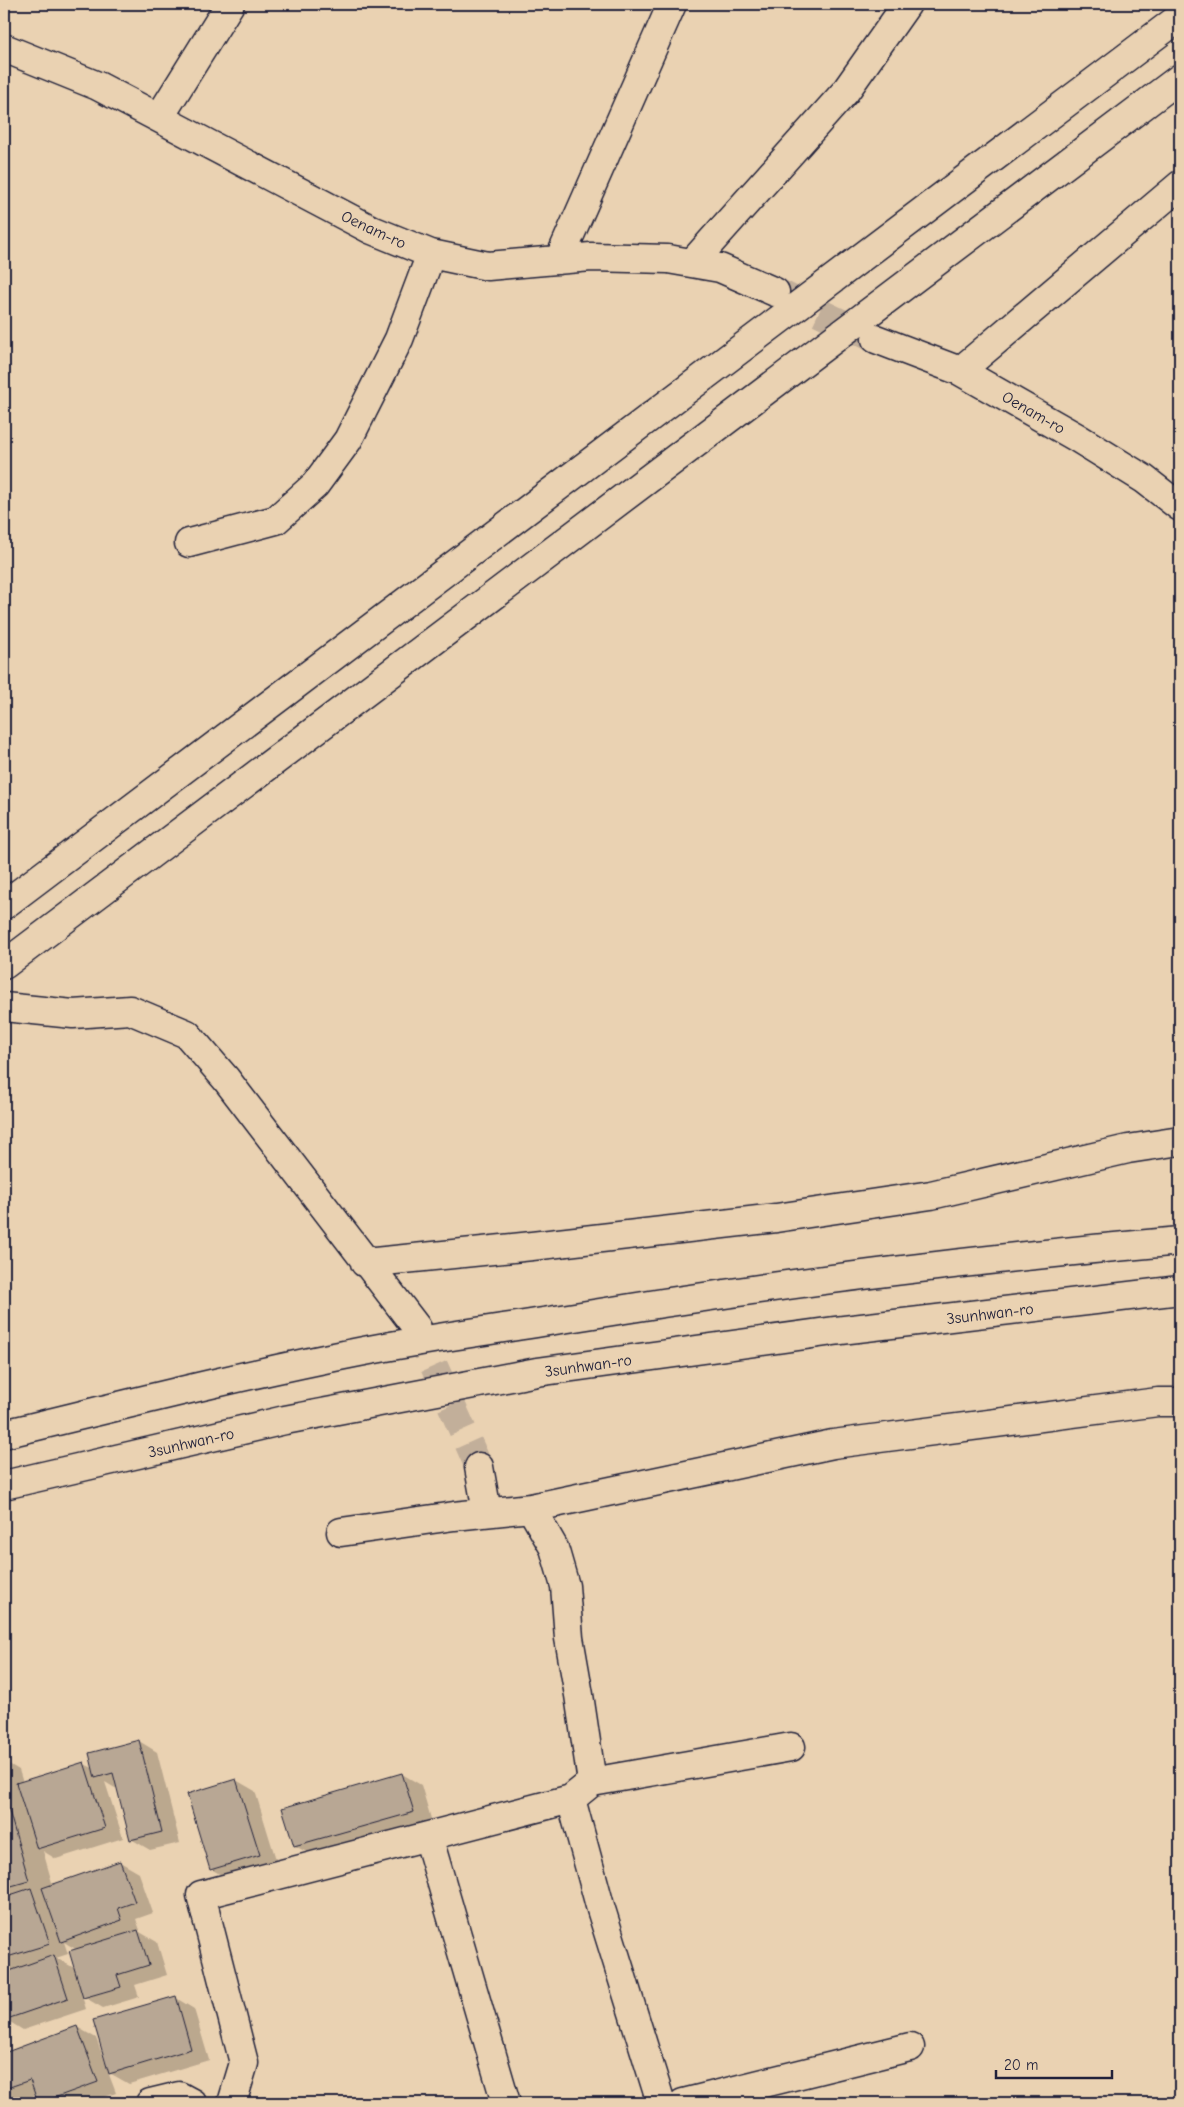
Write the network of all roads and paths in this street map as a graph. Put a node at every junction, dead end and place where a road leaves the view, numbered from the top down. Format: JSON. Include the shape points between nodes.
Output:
{"nodes":[{"id":1,"x":230,"y":4,"type":"edge"},
{"id":2,"x":672,"y":4,"type":"edge"},
{"id":3,"x":907,"y":4,"type":"edge"},
{"id":4,"x":1180,"y":17,"type":"edge"},
{"id":5,"x":4,"y":48,"type":"edge"},
{"id":6,"x":1180,"y":78,"type":"edge"},
{"id":7,"x":159,"y":118,"type":"junction"},
{"id":8,"x":1180,"y":185,"type":"edge"},
{"id":9,"x":431,"y":254,"type":"junction"},
{"id":10,"x":559,"y":260,"type":"junction"},
{"id":11,"x":692,"y":263,"type":"junction"},
{"id":12,"x":775,"y":292,"type":"tunnel mouth"},
{"id":13,"x":876,"y":339,"type":"tunnel mouth"},
{"id":14,"x":960,"y":371,"type":"junction"},
{"id":15,"x":1180,"y":506,"type":"edge"},
{"id":16,"x":189,"y":542,"type":"dead end"},
{"id":17,"x":4,"y":905,"type":"edge"},
{"id":18,"x":4,"y":965,"type":"edge"},
{"id":19,"x":4,"y":1007,"type":"edge"},
{"id":20,"x":1180,"y":1141,"type":"edge"},
{"id":21,"x":1180,"y":1241,"type":"edge"},
{"id":22,"x":365,"y":1263,"type":"junction"},
{"id":23,"x":1180,"y":1290,"type":"edge"},
{"id":24,"x":417,"y":1328,"type":"tunnel mouth"},
{"id":25,"x":1180,"y":1402,"type":"edge"},
{"id":26,"x":4,"y":1434,"type":"edge"},
{"id":27,"x":479,"y":1467,"type":"tunnel mouth"},
{"id":28,"x":4,"y":1485,"type":"edge"},
{"id":29,"x":531,"y":1508,"type":"junction"},
{"id":30,"x":487,"y":1512,"type":"junction"},
{"id":31,"x":341,"y":1532,"type":"dead end"},
{"id":32,"x":791,"y":1747,"type":"dead end"},
{"id":33,"x":592,"y":1782,"type":"junction"},
{"id":34,"x":571,"y":1799,"type":"junction"},
{"id":35,"x":428,"y":1836,"type":"junction"},
{"id":36,"x":910,"y":2047,"type":"dead end"},
{"id":37,"x":150,"y":2103,"type":"edge"},
{"id":38,"x":192,"y":2103,"type":"edge"},
{"id":39,"x":232,"y":2103,"type":"edge"},
{"id":40,"x":506,"y":2103,"type":"edge"},
{"id":41,"x":661,"y":2103,"type":"edge"},
{"id":42,"x":683,"y":2103,"type":"edge"}],
"edges":[{"from":1,"to":7,"type":"main road"},
{"from":2,"to":10,"type":"main road"},
{"from":3,"to":11,"type":"main road","via":[[845,92]]},
{"from":4,"to":17,"type":"main road"},
{"from":5,"to":7,"type":"main road","name":"Oenam-ro","via":[[98,86]]},
{"from":6,"to":18,"type":"main road"},
{"from":7,"to":9,"type":"main road","name":"Oenam-ro","via":[[372,230]]},
{"from":8,"to":14,"type":"main road"},
{"from":9,"to":10,"type":"main road","name":"Oenam-ro","via":[[488,266]]},
{"from":9,"to":16,"type":"main road","via":[[398,338],[348,440],[315,485],[276,520]]},
{"from":10,"to":11,"type":"main road","name":"Oenam-ro","via":[[658,258]]},
{"from":11,"to":12,"type":"main road","name":"Oenam-ro","via":[[720,268]]},
{"from":13,"to":14,"type":"main road","name":"Oenam-ro"},
{"from":14,"to":15,"type":"main road","name":"Oenam-ro","via":[[1076,437],[1144,479]]},
{"from":19,"to":22,"type":"main road","via":[[72,1014],[130,1010],[187,1034],[226,1079]]},
{"from":20,"to":22,"type":"main road","via":[[931,1194],[873,1203],[747,1221]]},
{"from":21,"to":26,"type":"main road","via":[[1048,1252],[744,1290],[545,1321],[355,1353]]},
{"from":22,"to":24,"type":"main road"},
{"from":23,"to":28,"type":"main road","name":"3sunhwan-ro","via":[[834,1331],[537,1372],[284,1420]]},
{"from":25,"to":29,"type":"main road","via":[[1064,1413],[833,1444]]},
{"from":27,"to":30,"type":"main road"},
{"from":29,"to":30,"type":"main road"},
{"from":29,"to":33,"type":"main road","via":[[554,1548],[565,1586],[568,1638]]},
{"from":30,"to":31,"type":"main road"},
{"from":32,"to":33,"type":"main road"},
{"from":33,"to":34,"type":"main road"},
{"from":34,"to":35,"type":"main road"},
{"from":34,"to":41,"type":"main road","via":[[600,1906]]},
{"from":35,"to":39,"type":"main road","via":[[201,1895],[244,2063]]},
{"from":35,"to":40,"type":"main road"},
{"from":36,"to":42,"type":"main road"},
{"from":37,"to":38,"type":"main road","via":[[179,2096]]}]}
